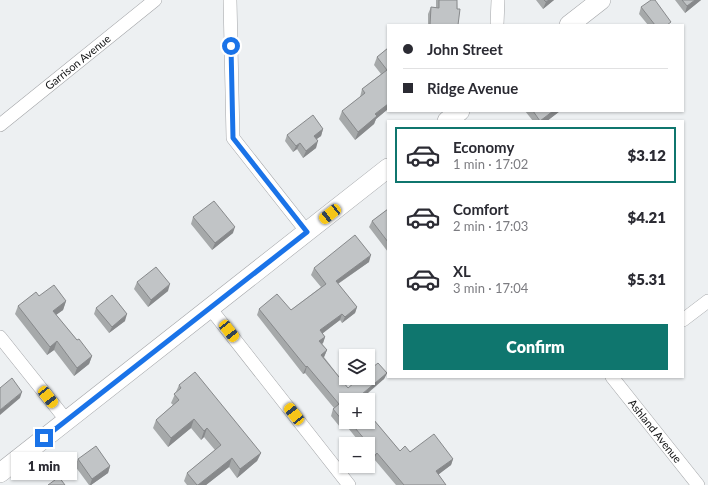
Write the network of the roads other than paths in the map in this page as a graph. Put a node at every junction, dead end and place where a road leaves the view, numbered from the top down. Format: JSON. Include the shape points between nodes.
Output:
{"nodes":[{"id":1,"x":156,"y":0,"type":"edge"},
{"id":2,"x":230,"y":0,"type":"edge"},
{"id":3,"x":498,"y":0,"type":"edge"},
{"id":4,"x":601,"y":0,"type":"edge"},
{"id":5,"x":498,"y":24,"type":"edge"},
{"id":6,"x":570,"y":24,"type":"edge"},
{"id":7,"x":459,"y":112,"type":"edge"},
{"id":8,"x":448,"y":120,"type":"edge"},
{"id":9,"x":0,"y":125,"type":"edge"},
{"id":10,"x":387,"y":169,"type":"edge"},
{"id":11,"x":307,"y":232,"type":"junction"},
{"id":12,"x":708,"y":301,"type":"edge"},
{"id":13,"x":210,"y":308,"type":"junction"},
{"id":14,"x":684,"y":319,"type":"edge"},
{"id":15,"x":0,"y":337,"type":"edge"},
{"id":16,"x":613,"y":378,"type":"edge"},
{"id":17,"x":67,"y":421,"type":"junction"},
{"id":18,"x":0,"y":473,"type":"edge"},
{"id":19,"x":349,"y":485,"type":"edge"},
{"id":20,"x":698,"y":485,"type":"edge"}],
"edges":[{"from":1,"to":9,"type":"street","name":"Garrison Avenue"},
{"from":2,"to":11,"type":"street","via":[[233,138]]},
{"from":3,"to":5,"type":"street"},
{"from":4,"to":6,"type":"street"},
{"from":7,"to":8,"type":"street"},
{"from":10,"to":11,"type":"street"},
{"from":11,"to":13,"type":"street"},
{"from":12,"to":14,"type":"street"},
{"from":13,"to":17,"type":"street"},
{"from":13,"to":19,"type":"street"},
{"from":15,"to":17,"type":"street"},
{"from":16,"to":20,"type":"street","name":"Ashland Avenue"},
{"from":17,"to":18,"type":"street"}]}
